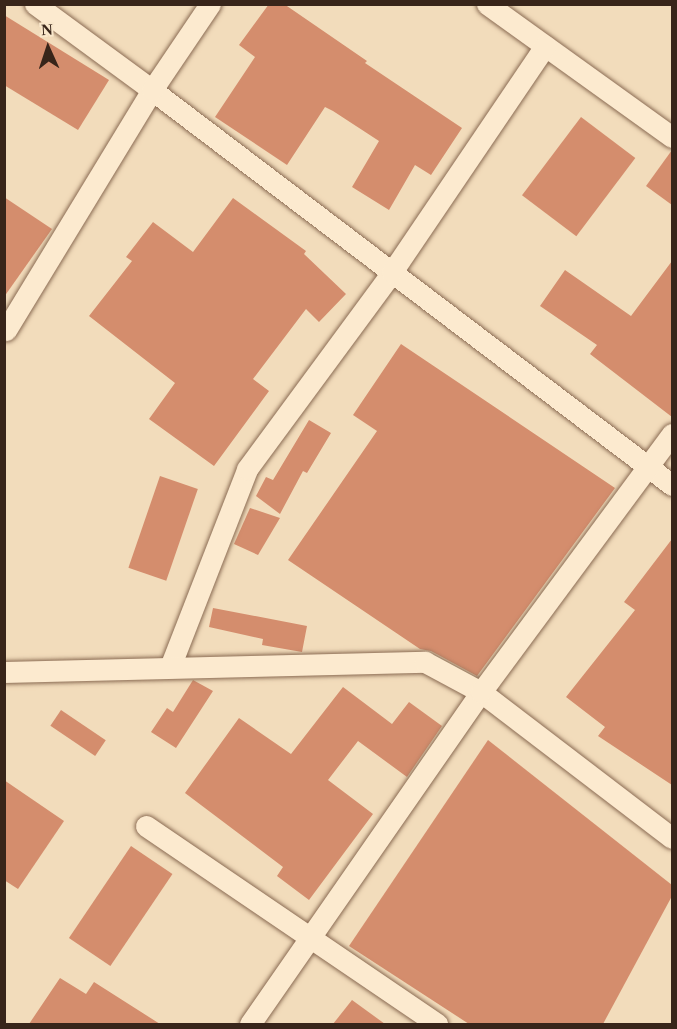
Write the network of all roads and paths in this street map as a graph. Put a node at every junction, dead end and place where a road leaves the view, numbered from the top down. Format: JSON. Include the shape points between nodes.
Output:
{"nodes":[{"id":1,"x":35,"y":4,"type":"edge"},
{"id":2,"x":210,"y":4,"type":"edge"},
{"id":3,"x":487,"y":4,"type":"edge"},
{"id":4,"x":545,"y":46,"type":"junction"},
{"id":5,"x":152,"y":90,"type":"junction"},
{"id":6,"x":672,"y":137,"type":"edge"},
{"id":7,"x":392,"y":272,"type":"junction"},
{"id":8,"x":6,"y":330,"type":"edge"},
{"id":9,"x":672,"y":434,"type":"edge"},
{"id":10,"x":648,"y":468,"type":"junction"},
{"id":11,"x":672,"y":485,"type":"edge"},
{"id":12,"x":171,"y":667,"type":"junction"},
{"id":13,"x":4,"y":672,"type":"edge"},
{"id":14,"x":480,"y":692,"type":"junction"},
{"id":15,"x":146,"y":826,"type":"dead end"},
{"id":16,"x":672,"y":838,"type":"edge"},
{"id":17,"x":311,"y":939,"type":"junction"},
{"id":18,"x":250,"y":1024,"type":"edge"},
{"id":19,"x":437,"y":1024,"type":"edge"}],
"edges":[{"from":1,"to":5,"type":"street"},
{"from":2,"to":5,"type":"street"},
{"from":3,"to":4,"type":"street"},
{"from":4,"to":6,"type":"street"},
{"from":4,"to":7,"type":"street"},
{"from":5,"to":7,"type":"street"},
{"from":5,"to":8,"type":"street"},
{"from":7,"to":10,"type":"street"},
{"from":7,"to":12,"type":"street","via":[[247,469]]},
{"from":9,"to":10,"type":"street"},
{"from":10,"to":11,"type":"street"},
{"from":10,"to":14,"type":"street"},
{"from":12,"to":13,"type":"street"},
{"from":12,"to":14,"type":"street","via":[[425,662]]},
{"from":14,"to":16,"type":"street"},
{"from":14,"to":17,"type":"street"},
{"from":15,"to":17,"type":"street"},
{"from":17,"to":18,"type":"street"},
{"from":17,"to":19,"type":"street"}]}
